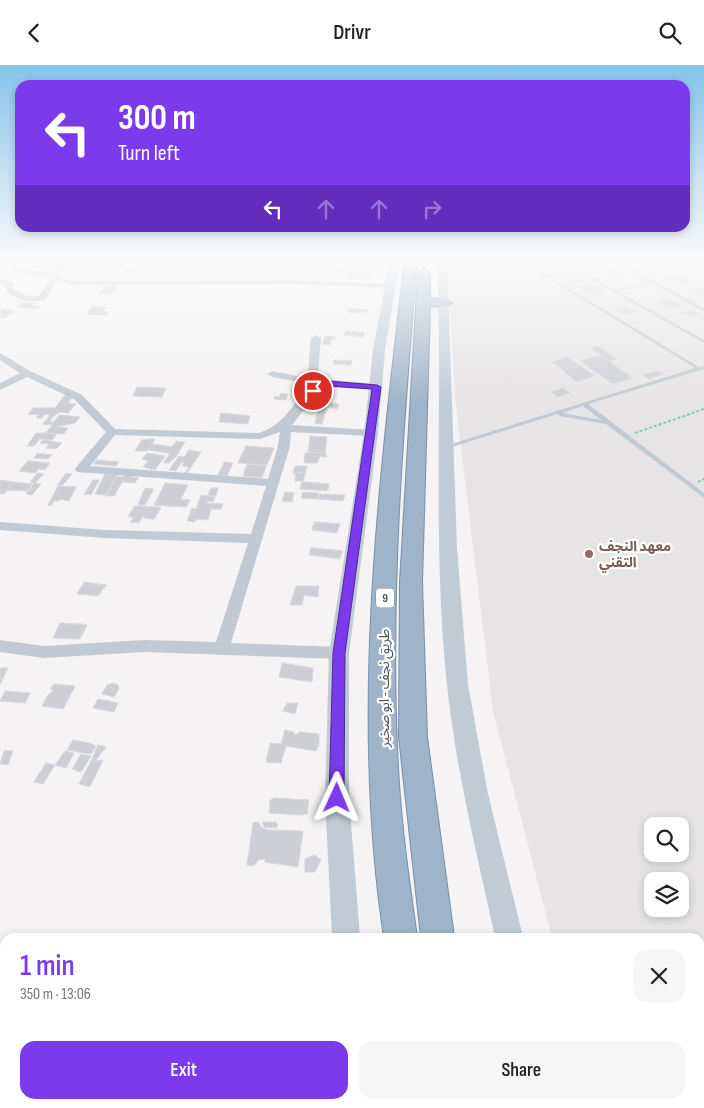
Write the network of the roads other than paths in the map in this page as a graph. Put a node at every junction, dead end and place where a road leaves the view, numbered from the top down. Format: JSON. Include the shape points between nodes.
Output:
{"nodes":[{"id":1,"x":404,"y":308,"type":"edge"},
{"id":2,"x":409,"y":308,"type":"edge"},
{"id":3,"x":410,"y":308,"type":"edge"},
{"id":4,"x":412,"y":308,"type":"edge"},
{"id":5,"x":599,"y":308,"type":"edge"},
{"id":6,"x":642,"y":308,"type":"edge"},
{"id":7,"x":316,"y":338,"type":"dead end"},
{"id":8,"x":704,"y":342,"type":"edge"},
{"id":9,"x":0,"y":356,"type":"edge"},
{"id":10,"x":701,"y":368,"type":"edge"},
{"id":11,"x":26,"y":373,"type":"junction"},
{"id":12,"x":272,"y":375,"type":"dead end"},
{"id":13,"x":304,"y":380,"type":"junction"},
{"id":14,"x":328,"y":384,"type":"junction"},
{"id":15,"x":0,"y":387,"type":"edge"},
{"id":16,"x":377,"y":387,"type":"junction"},
{"id":17,"x":584,"y":405,"type":"junction"},
{"id":18,"x":558,"y":413,"type":"junction"},
{"id":19,"x":610,"y":423,"type":"junction"},
{"id":20,"x":286,"y":425,"type":"junction"},
{"id":21,"x":112,"y":432,"type":"junction"},
{"id":22,"x":371,"y":433,"type":"junction"},
{"id":23,"x":446,"y":448,"type":"junction"},
{"id":24,"x":273,"y":483,"type":"junction"},
{"id":25,"x":704,"y":496,"type":"edge"},
{"id":26,"x":0,"y":526,"type":"edge"},
{"id":27,"x":254,"y":539,"type":"junction"},
{"id":28,"x":383,"y":645,"type":"junction"},
{"id":29,"x":0,"y":646,"type":"edge"},
{"id":30,"x":222,"y":647,"type":"junction"},
{"id":31,"x":412,"y":651,"type":"junction"},
{"id":32,"x":339,"y":653,"type":"junction"},
{"id":33,"x":383,"y":681,"type":"junction"},
{"id":34,"x":412,"y":685,"type":"junction"},
{"id":35,"x":346,"y":933,"type":"edge"},
{"id":36,"x":400,"y":933,"type":"edge"},
{"id":37,"x":438,"y":933,"type":"edge"},
{"id":38,"x":509,"y":933,"type":"edge"}],
"edges":[{"from":1,"to":16,"type":"main road","via":[[379,350]]},
{"from":2,"to":28,"type":"highway","name":"طريق نجف - ابو صخير","number":"9","via":[[387,547]]},
{"from":3,"to":31,"type":"highway","name":"طريق نجف - ابو صخير","number":"9"},
{"from":4,"to":23,"type":"main road"},
{"from":5,"to":10,"type":"lane"},
{"from":6,"to":8,"type":"lane"},
{"from":7,"to":13,"type":"street","via":[[313,373]]},
{"from":9,"to":11,"type":"street"},
{"from":10,"to":17,"type":"lane"},
{"from":11,"to":15,"type":"street"},
{"from":11,"to":21,"type":"street","via":[[78,397]]},
{"from":12,"to":13,"type":"street"},
{"from":13,"to":14,"type":"street"},
{"from":14,"to":16,"type":"street"},
{"from":14,"to":20,"type":"street","via":[[313,391]]},
{"from":16,"to":22,"type":"main road"},
{"from":17,"to":18,"type":"lane"},
{"from":17,"to":19,"type":"lane"},
{"from":18,"to":19,"type":"lane"},
{"from":18,"to":23,"type":"lane"},
{"from":19,"to":25,"type":"lane"},
{"from":20,"to":21,"type":"street","via":[[260,436]]},
{"from":20,"to":22,"type":"street"},
{"from":20,"to":24,"type":"street","via":[[284,447]]},
{"from":21,"to":24,"type":"street","via":[[81,469]]},
{"from":22,"to":32,"type":"main road"},
{"from":23,"to":38,"type":"main road","via":[[454,649],[462,714],[476,797]]},
{"from":24,"to":27,"type":"street"},
{"from":26,"to":27,"type":"street","via":[[105,534]]},
{"from":27,"to":30,"type":"street"},
{"from":28,"to":31,"type":"highway","via":[[396,656]]},
{"from":28,"to":33,"type":"highway","name":"طريق نجف - ابو صخير","number":"9"},
{"from":29,"to":30,"type":"street","via":[[44,653],[145,646]]},
{"from":30,"to":32,"type":"street"},
{"from":31,"to":34,"type":"highway","name":"طريق نجف - ابو صخير","number":"9"},
{"from":32,"to":35,"type":"main road","via":[[337,798]]},
{"from":33,"to":34,"type":"highway","via":[[389,674],[398,673],[407,677]]},
{"from":33,"to":36,"type":"highway","name":"طريق نجف - ابو صخير","number":"9","via":[[383,779]]},
{"from":34,"to":37,"type":"highway","name":"طريق نجف - ابو صخير","number":"9","via":[[413,737]]}]}
